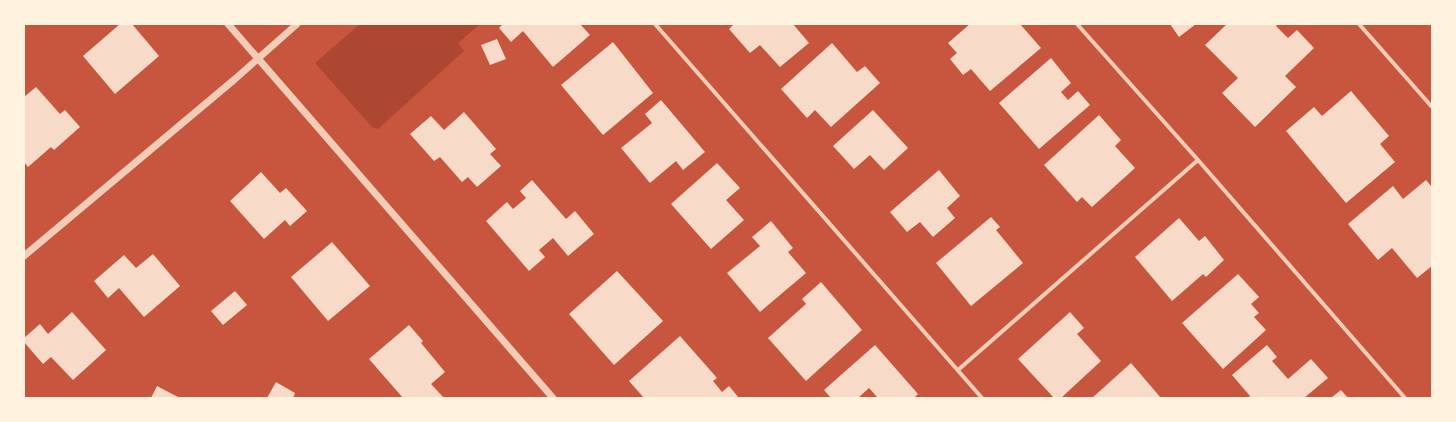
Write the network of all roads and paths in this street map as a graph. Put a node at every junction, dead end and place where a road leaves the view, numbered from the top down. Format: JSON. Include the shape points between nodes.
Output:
{"nodes":[{"id":1,"x":228,"y":24,"type":"edge"},
{"id":2,"x":298,"y":24,"type":"edge"},
{"id":3,"x":655,"y":24,"type":"edge"},
{"id":4,"x":1077,"y":24,"type":"edge"},
{"id":5,"x":1359,"y":24,"type":"edge"},
{"id":6,"x":258,"y":58,"type":"junction"},
{"id":7,"x":1432,"y":107,"type":"edge"},
{"id":8,"x":1198,"y":160,"type":"junction"},
{"id":9,"x":24,"y":256,"type":"edge"},
{"id":10,"x":958,"y":370,"type":"junction"},
{"id":11,"x":553,"y":398,"type":"edge"},
{"id":12,"x":982,"y":398,"type":"edge"},
{"id":13,"x":1405,"y":398,"type":"edge"}],
"edges":[{"from":1,"to":6,"type":"street"},
{"from":2,"to":6,"type":"street"},
{"from":3,"to":10,"type":"street"},
{"from":4,"to":8,"type":"street"},
{"from":5,"to":7,"type":"street"},
{"from":6,"to":9,"type":"street"},
{"from":6,"to":11,"type":"street"},
{"from":8,"to":10,"type":"street"},
{"from":8,"to":13,"type":"street"},
{"from":10,"to":12,"type":"street"}]}
